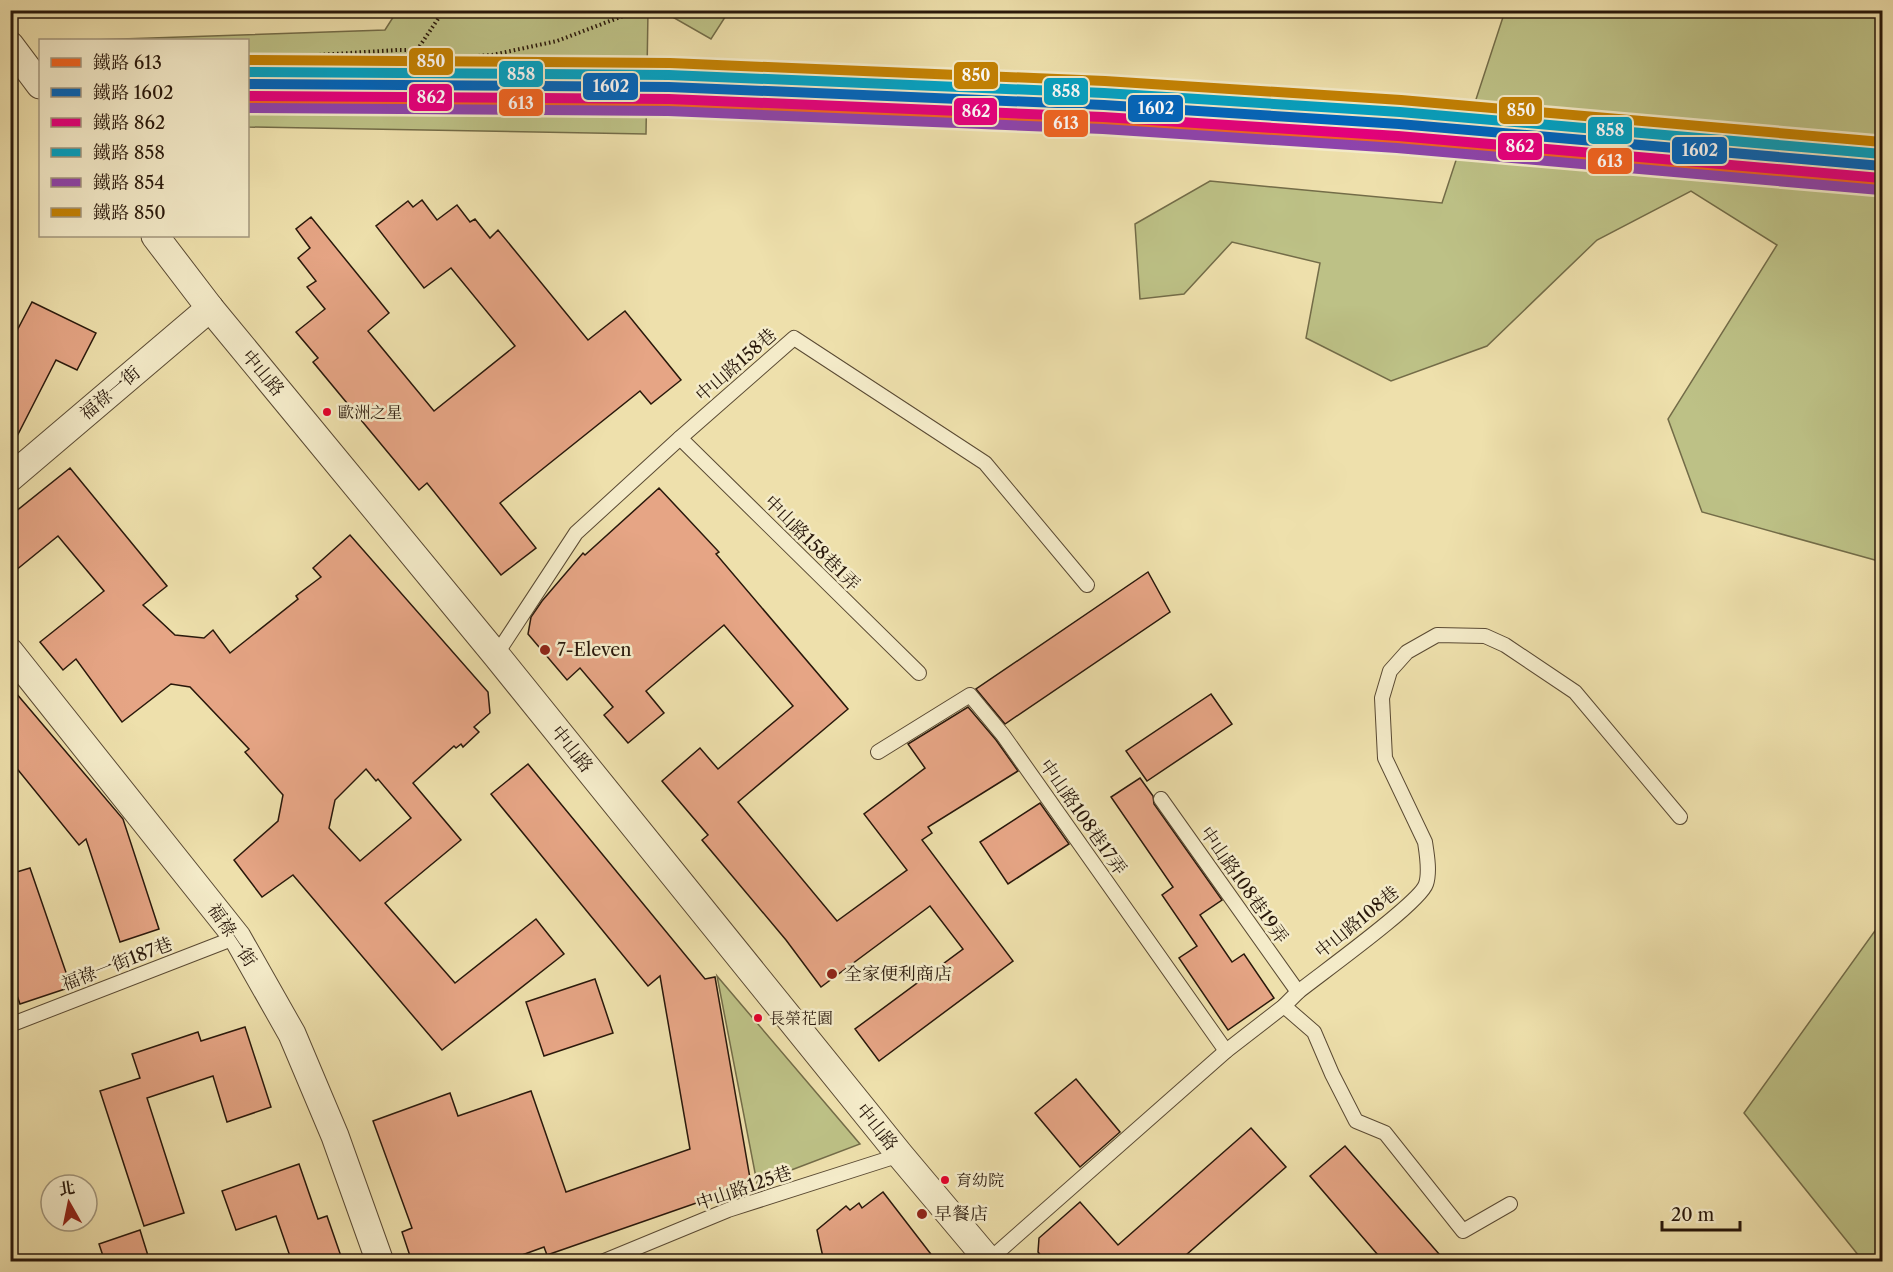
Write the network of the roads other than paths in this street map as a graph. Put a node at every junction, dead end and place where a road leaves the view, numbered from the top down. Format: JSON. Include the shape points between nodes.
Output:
{"nodes":[{"id":1,"x":10,"y":45,"type":"edge"},
{"id":2,"x":39,"y":84,"type":"edge"},
{"id":3,"x":156,"y":237,"type":"edge"},
{"id":4,"x":210,"y":308,"type":"junction"},
{"id":5,"x":680,"y":438,"type":"junction"},
{"id":6,"x":10,"y":478,"type":"edge"},
{"id":7,"x":1087,"y":585,"type":"dead end"},
{"id":8,"x":10,"y":652,"type":"edge"},
{"id":9,"x":496,"y":655,"type":"junction"},
{"id":10,"x":919,"y":673,"type":"dead end"},
{"id":11,"x":878,"y":752,"type":"dead end"},
{"id":12,"x":1161,"y":799,"type":"dead end"},
{"id":13,"x":1680,"y":817,"type":"dead end"},
{"id":14,"x":237,"y":937,"type":"junction"},
{"id":15,"x":1298,"y":992,"type":"junction"},
{"id":16,"x":1284,"y":1006,"type":"junction"},
{"id":17,"x":10,"y":1025,"type":"edge"},
{"id":18,"x":1226,"y":1051,"type":"junction"},
{"id":19,"x":900,"y":1155,"type":"junction"},
{"id":20,"x":1510,"y":1204,"type":"dead end"},
{"id":21,"x":989,"y":1261,"type":"edge"},
{"id":22,"x":380,"y":1262,"type":"edge"},
{"id":23,"x":602,"y":1262,"type":"edge"}],
"edges":[{"from":1,"to":2,"type":"street"},
{"from":3,"to":4,"type":"street","name":"中山路"},
{"from":4,"to":6,"type":"street","name":"福祿一街"},
{"from":4,"to":9,"type":"street","name":"中山路"},
{"from":5,"to":7,"type":"lane","name":"中山路158巷","via":[[794,338],[985,463]]},
{"from":5,"to":9,"type":"lane","name":"中山路158巷","via":[[576,533]]},
{"from":5,"to":10,"type":"lane","name":"中山路158巷1弄"},
{"from":8,"to":14,"type":"street","name":"福祿一街"},
{"from":9,"to":19,"type":"street","name":"中山路"},
{"from":11,"to":18,"type":"lane","name":"中山路108巷17弄","via":[[970,695],[1003,735]]},
{"from":12,"to":15,"type":"lane","name":"中山路108巷19弄"},
{"from":13,"to":15,"type":"lane","name":"中山路108巷","via":[[1575,692],[1485,636],[1437,635],[1407,652],[1390,671],[1382,698],[1384,758],[1425,842],[1426,885],[1409,906]]},
{"from":14,"to":17,"type":"lane","name":"福祿一街187巷"},
{"from":14,"to":22,"type":"street","name":"福祿一街","via":[[292,1034],[335,1136]]},
{"from":15,"to":16,"type":"lane","name":"中山路108巷"},
{"from":16,"to":18,"type":"lane","name":"中山路108巷"},
{"from":16,"to":20,"type":"lane","via":[[1314,1032],[1356,1121],[1385,1133],[1463,1231]]},
{"from":18,"to":21,"type":"lane","name":"中山路108巷"},
{"from":19,"to":21,"type":"street","name":"中山路"},
{"from":19,"to":23,"type":"lane","name":"中山路125巷","via":[[728,1210]]}]}
